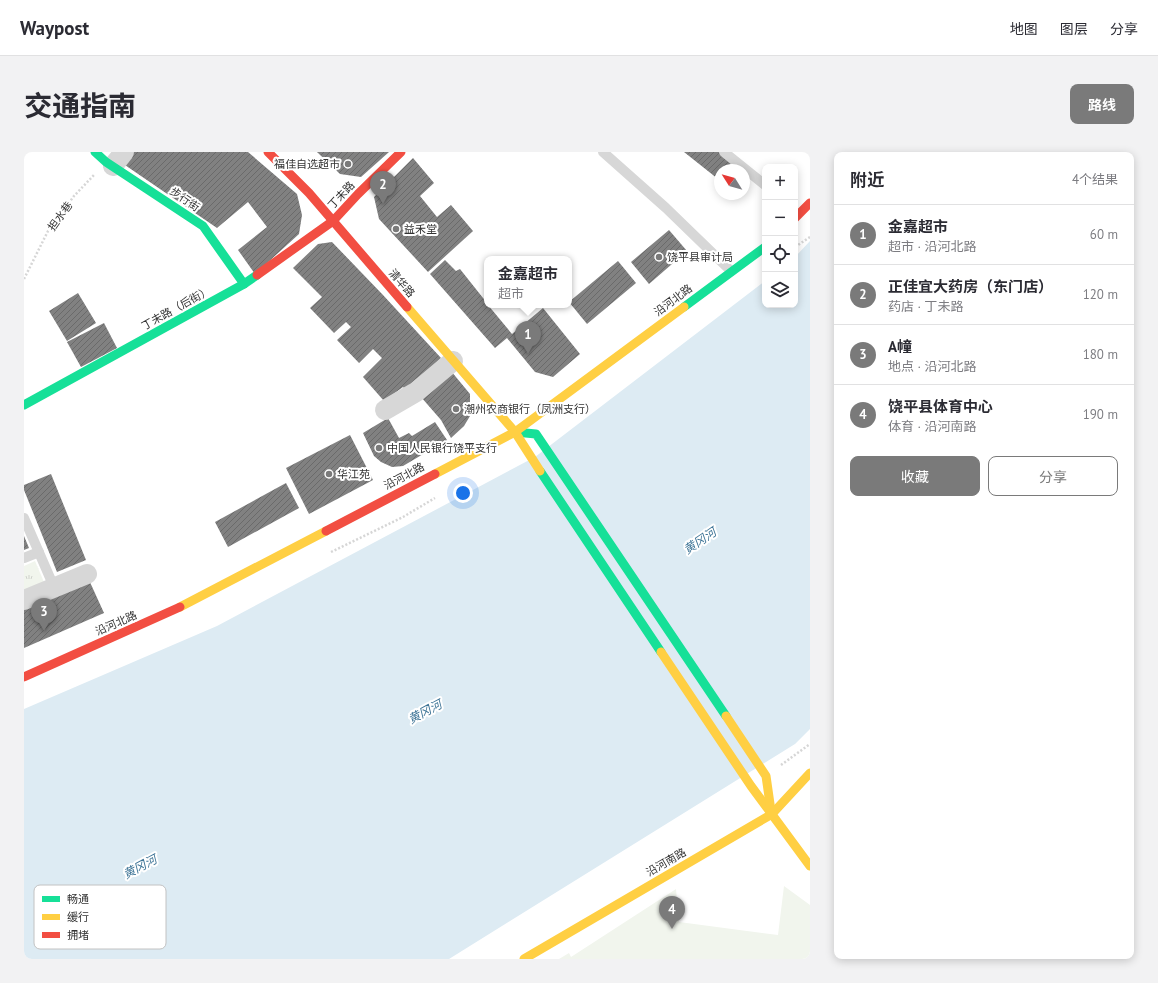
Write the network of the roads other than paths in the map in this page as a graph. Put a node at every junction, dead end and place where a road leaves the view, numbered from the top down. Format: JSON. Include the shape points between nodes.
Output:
{"nodes":[{"id":1,"x":95,"y":152,"type":"edge"},
{"id":2,"x":268,"y":152,"type":"edge"},
{"id":3,"x":401,"y":152,"type":"edge"},
{"id":4,"x":603,"y":152,"type":"edge"},
{"id":5,"x":724,"y":152,"type":"edge"},
{"id":6,"x":115,"y":160,"type":"edge"},
{"id":7,"x":762,"y":182,"type":"edge"},
{"id":8,"x":810,"y":203,"type":"edge"},
{"id":9,"x":798,"y":212,"type":"edge"},
{"id":10,"x":333,"y":221,"type":"junction"},
{"id":11,"x":762,"y":249,"type":"edge"},
{"id":12,"x":731,"y":272,"type":"junction"},
{"id":13,"x":244,"y":284,"type":"junction"},
{"id":14,"x":454,"y":361,"type":"junction"},
{"id":15,"x":24,"y":405,"type":"edge"},
{"id":16,"x":385,"y":410,"type":"dead end"},
{"id":17,"x":515,"y":432,"type":"junction"},
{"id":18,"x":24,"y":518,"type":"edge"},
{"id":19,"x":39,"y":552,"type":"junction"},
{"id":20,"x":24,"y":558,"type":"edge"},
{"id":21,"x":87,"y":574,"type":"dead end"},
{"id":22,"x":54,"y":587,"type":"junction"},
{"id":23,"x":24,"y":600,"type":"edge"},
{"id":24,"x":24,"y":677,"type":"edge"},
{"id":25,"x":810,"y":773,"type":"edge"},
{"id":26,"x":772,"y":814,"type":"junction"},
{"id":27,"x":810,"y":866,"type":"edge"},
{"id":28,"x":524,"y":959,"type":"edge"}],
"edges":[{"from":1,"to":6,"type":"main road","name":"步行街"},
{"from":2,"to":10,"type":"main road","name":"清华路"},
{"from":3,"to":10,"type":"main road","name":"丁未路"},
{"from":4,"to":12,"type":"lane","via":[[666,208]]},
{"from":5,"to":7,"type":"lane"},
{"from":6,"to":13,"type":"main road","name":"步行街","via":[[203,226]]},
{"from":8,"to":9,"type":"main road"},
{"from":10,"to":13,"type":"main road","name":"丁未路（后街）"},
{"from":10,"to":14,"type":"main road","name":"清华路"},
{"from":11,"to":12,"type":"main road","name":"沿河北路"},
{"from":12,"to":17,"type":"main road","name":"沿河北路"},
{"from":13,"to":15,"type":"main road","name":"丁未路（后街）"},
{"from":14,"to":16,"type":"street","via":[[416,392]]},
{"from":14,"to":17,"type":"main road","name":"清华路"},
{"from":17,"to":24,"type":"main road","name":"沿河北路","via":[[182,606]]},
{"from":17,"to":26,"type":"main road","name":"清华路","via":[[746,780]]},
{"from":17,"to":26,"type":"main road","via":[[536,434],[766,776]]},
{"from":18,"to":19,"type":"lane"},
{"from":19,"to":20,"type":"lane"},
{"from":19,"to":22,"type":"lane"},
{"from":21,"to":22,"type":"street"},
{"from":22,"to":23,"type":"street"},
{"from":25,"to":26,"type":"main road","name":"沿河南路"},
{"from":26,"to":27,"type":"main road","name":"清华路"},
{"from":26,"to":28,"type":"main road","name":"沿河南路"}]}
